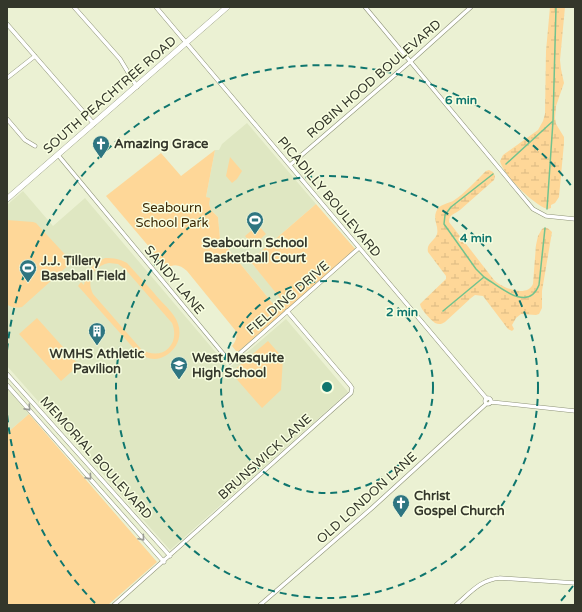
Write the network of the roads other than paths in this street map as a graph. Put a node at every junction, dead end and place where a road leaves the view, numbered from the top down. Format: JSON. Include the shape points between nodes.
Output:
{"nodes":[{"id":1,"x":74,"y":7,"type":"edge"},
{"id":2,"x":156,"y":7,"type":"edge"},
{"id":3,"x":227,"y":7,"type":"edge"},
{"id":4,"x":365,"y":7,"type":"edge"},
{"id":5,"x":472,"y":7,"type":"edge"},
{"id":6,"x":7,"y":24,"type":"edge"},
{"id":7,"x":186,"y":42,"type":"junction"},
{"id":8,"x":35,"y":56,"type":"junction"},
{"id":9,"x":411,"y":61,"type":"junction"},
{"id":10,"x":7,"y":78,"type":"edge"},
{"id":11,"x":136,"y":87,"type":"junction"},
{"id":12,"x":7,"y":119,"type":"edge"},
{"id":13,"x":94,"y":124,"type":"junction"},
{"id":14,"x":35,"y":146,"type":"dead end"},
{"id":15,"x":58,"y":155,"type":"junction"},
{"id":16,"x":290,"y":165,"type":"junction"},
{"id":17,"x":7,"y":199,"type":"edge"},
{"id":18,"x":575,"y":219,"type":"edge"},
{"id":19,"x":359,"y":248,"type":"junction"},
{"id":20,"x":287,"y":311,"type":"junction"},
{"id":21,"x":230,"y":362,"type":"joint"},
{"id":22,"x":7,"y":374,"type":"edge"},
{"id":23,"x":7,"y":384,"type":"edge"},
{"id":24,"x":489,"y":403,"type":"junction"},
{"id":25,"x":575,"y":411,"type":"edge"},
{"id":26,"x":170,"y":556,"type":"junction"},
{"id":27,"x":164,"y":562,"type":"junction"},
{"id":28,"x":575,"y":583,"type":"edge"},
{"id":29,"x":114,"y":605,"type":"edge"},
{"id":30,"x":260,"y":605,"type":"edge"},
{"id":31,"x":456,"y":605,"type":"edge"}],
"edges":[{"from":1,"to":11,"type":"street","via":[[120,59]]},
{"from":2,"to":7,"type":"street","name":"PICADILLY BOULEVARD"},
{"from":3,"to":7,"type":"main road","name":"SOUTH PEACHTREE ROAD"},
{"from":4,"to":9,"type":"street"},
{"from":5,"to":9,"type":"street","name":"ROBIN HOOD BOULEVARD"},
{"from":6,"to":8,"type":"street"},
{"from":7,"to":11,"type":"main road","name":"SOUTH PEACHTREE ROAD"},
{"from":7,"to":16,"type":"street","name":"PICADILLY BOULEVARD"},
{"from":8,"to":10,"type":"street"},
{"from":8,"to":13,"type":"street"},
{"from":9,"to":16,"type":"street","name":"ROBIN HOOD BOULEVARD"},
{"from":9,"to":18,"type":"street","via":[[533,209],[546,216]]},
{"from":11,"to":13,"type":"main road","name":"SOUTH PEACHTREE ROAD"},
{"from":12,"to":14,"type":"street","via":[[25,140]]},
{"from":13,"to":15,"type":"main road","name":"SOUTH PEACHTREE ROAD"},
{"from":15,"to":17,"type":"main road","name":"SOUTH PEACHTREE ROAD"},
{"from":15,"to":21,"type":"street","name":"SANDY LANE"},
{"from":16,"to":19,"type":"street","name":"PICADILLY BOULEVARD"},
{"from":19,"to":20,"type":"street","name":"FIELDING DRIVE"},
{"from":19,"to":24,"type":"street","name":"PICADILLY BOULEVARD"},
{"from":20,"to":21,"type":"street","name":"FIELDING DRIVE"},
{"from":20,"to":26,"type":"street","name":"BRUNSWICK LANE","via":[[350,385],[351,393]]},
{"from":22,"to":26,"type":"street","name":"MEMORIAL BOULEVARD"},
{"from":23,"to":27,"type":"street","name":"MEMORIAL BOULEVARD","one_way":true},
{"from":24,"to":25,"type":"street"},
{"from":24,"to":30,"type":"street","name":"OLD LONDON LANE"},
{"from":26,"to":27,"type":"street","name":"BRUNSWICK LANE"},
{"from":27,"to":29,"type":"street","name":"BRUNSWICK LANE"},
{"from":28,"to":31,"type":"street","via":[[489,579]]}]}
